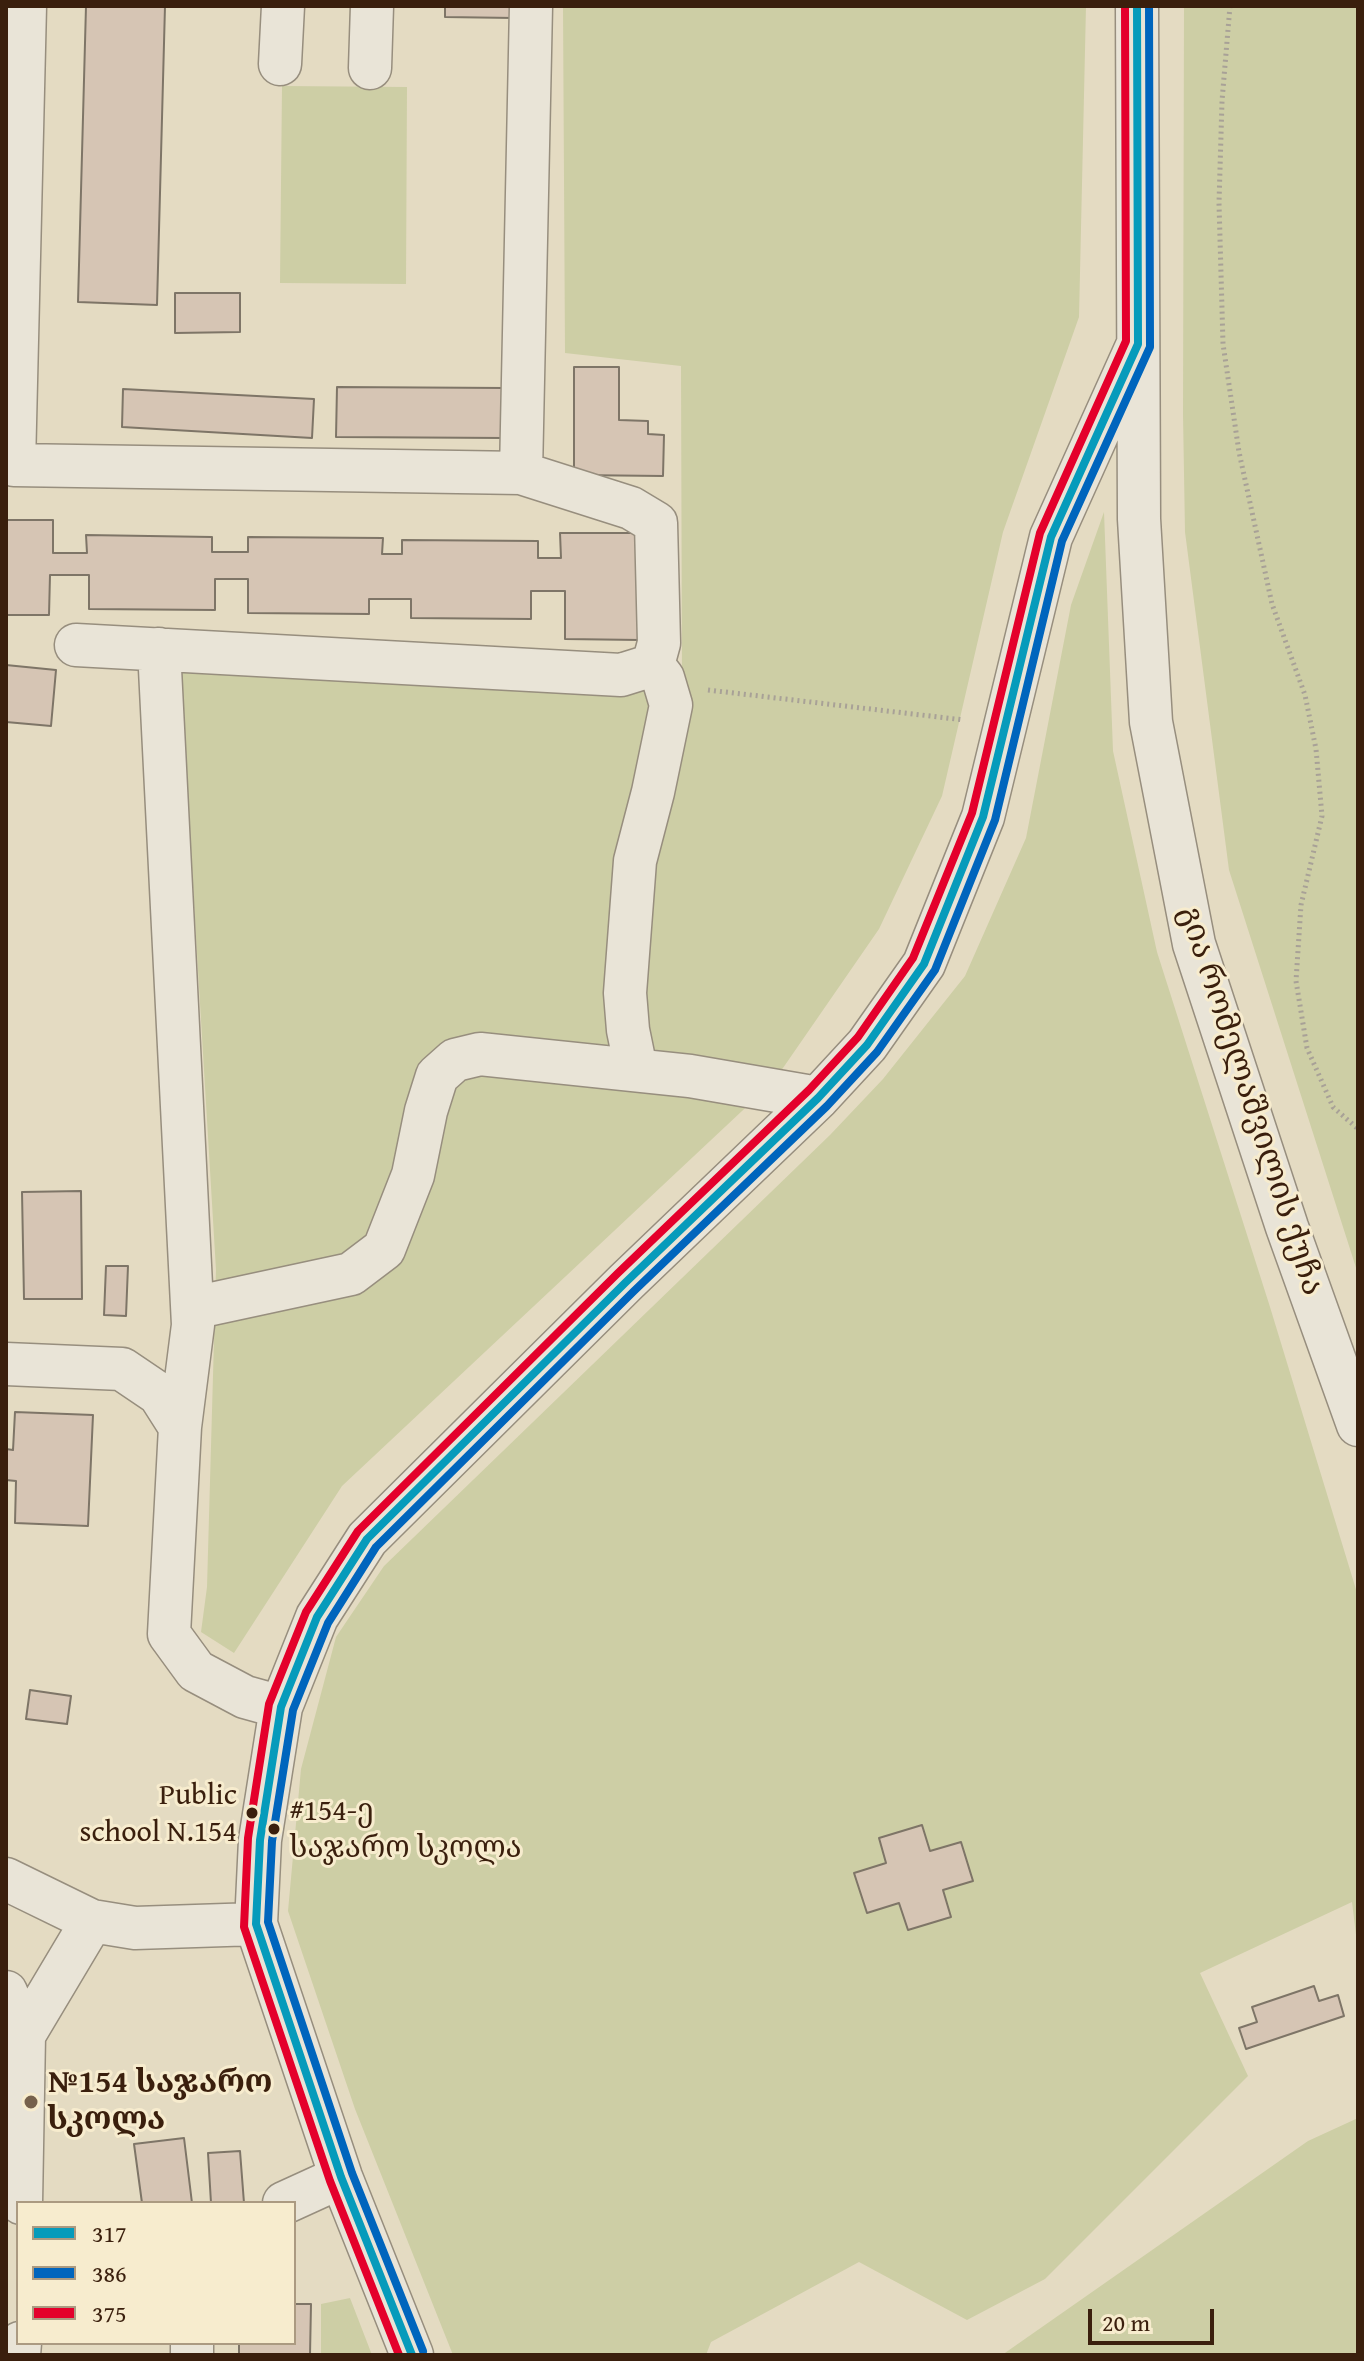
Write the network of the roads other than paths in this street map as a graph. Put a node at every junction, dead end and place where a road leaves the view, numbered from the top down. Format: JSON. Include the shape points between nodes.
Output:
{"nodes":[{"id":1,"x":25,"y":6,"type":"edge"},
{"id":2,"x":283,"y":6,"type":"edge"},
{"id":3,"x":372,"y":6,"type":"edge"},
{"id":4,"x":531,"y":6,"type":"edge"},
{"id":5,"x":1137,"y":6,"type":"edge"},
{"id":6,"x":280,"y":64,"type":"dead end"},
{"id":7,"x":370,"y":68,"type":"dead end"},
{"id":8,"x":1138,"y":344,"type":"junction"},
{"id":9,"x":521,"y":473,"type":"junction"},
{"id":10,"x":76,"y":645,"type":"dead end"},
{"id":11,"x":159,"y":649,"type":"junction"},
{"id":12,"x":653,"y":665,"type":"junction"},
{"id":13,"x":636,"y":1069,"type":"junction"},
{"id":14,"x":818,"y":1098,"type":"junction"},
{"id":15,"x":193,"y":1317,"type":"junction"},
{"id":16,"x":6,"y":1364,"type":"edge"},
{"id":17,"x":122,"y":1369,"type":"junction"},
{"id":18,"x":1358,"y":1425,"type":"edge"},
{"id":19,"x":180,"y":1427,"type":"junction"},
{"id":20,"x":281,"y":1707,"type":"junction"},
{"id":21,"x":6,"y":1879,"type":"edge"},
{"id":22,"x":92,"y":1921,"type":"junction"},
{"id":23,"x":256,"y":1924,"type":"junction"},
{"id":24,"x":6,"y":1992,"type":"edge"},
{"id":25,"x":15,"y":2034,"type":"edge"},
{"id":26,"x":341,"y":2177,"type":"junction"},
{"id":27,"x":21,"y":2201,"type":"edge"},
{"id":28,"x":288,"y":2201,"type":"edge"},
{"id":29,"x":412,"y":2355,"type":"edge"}],
"edges":[{"from":1,"to":9,"type":"street","via":[[14,465]]},
{"from":2,"to":6,"type":"street"},
{"from":3,"to":7,"type":"street"},
{"from":4,"to":9,"type":"street"},
{"from":5,"to":8,"type":"street","name":"გია რომელაშვილის ქუჩა"},
{"from":8,"to":14,"type":"street","via":[[1051,537],[983,817],[924,964],[867,1045]]},
{"from":8,"to":18,"type":"street","name":"გია რომელაშვილის ქუჩა","via":[[1139,519],[1151,722],[1194,944]]},
{"from":9,"to":12,"type":"street","via":[[631,508],[656,523],[659,643]]},
{"from":10,"to":11,"type":"street"},
{"from":11,"to":12,"type":"street","via":[[621,675]]},
{"from":11,"to":15,"type":"street"},
{"from":12,"to":13,"type":"street","via":[[671,705],[635,861],[625,993]]},
{"from":13,"to":14,"type":"street"},
{"from":13,"to":15,"type":"street","via":[[480,1054],[455,1060],[437,1076],[413,1175],[384,1249],[351,1274]]},
{"from":14,"to":20,"type":"street","via":[[367,1539],[317,1617]]},
{"from":15,"to":17,"type":"street","via":[[170,1350]]},
{"from":15,"to":19,"type":"street"},
{"from":16,"to":17,"type":"street"},
{"from":17,"to":19,"type":"street","via":[[159,1394]]},
{"from":19,"to":20,"type":"street","via":[[169,1634],[196,1671],[245,1697]]},
{"from":20,"to":23,"type":"street","via":[[260,1840]]},
{"from":21,"to":22,"type":"street"},
{"from":22,"to":23,"type":"street","via":[[135,1928]]},
{"from":22,"to":25,"type":"street"},
{"from":23,"to":26,"type":"street"},
{"from":24,"to":25,"type":"street"},
{"from":25,"to":27,"type":"street"},
{"from":26,"to":28,"type":"street"},
{"from":26,"to":29,"type":"street"}]}
